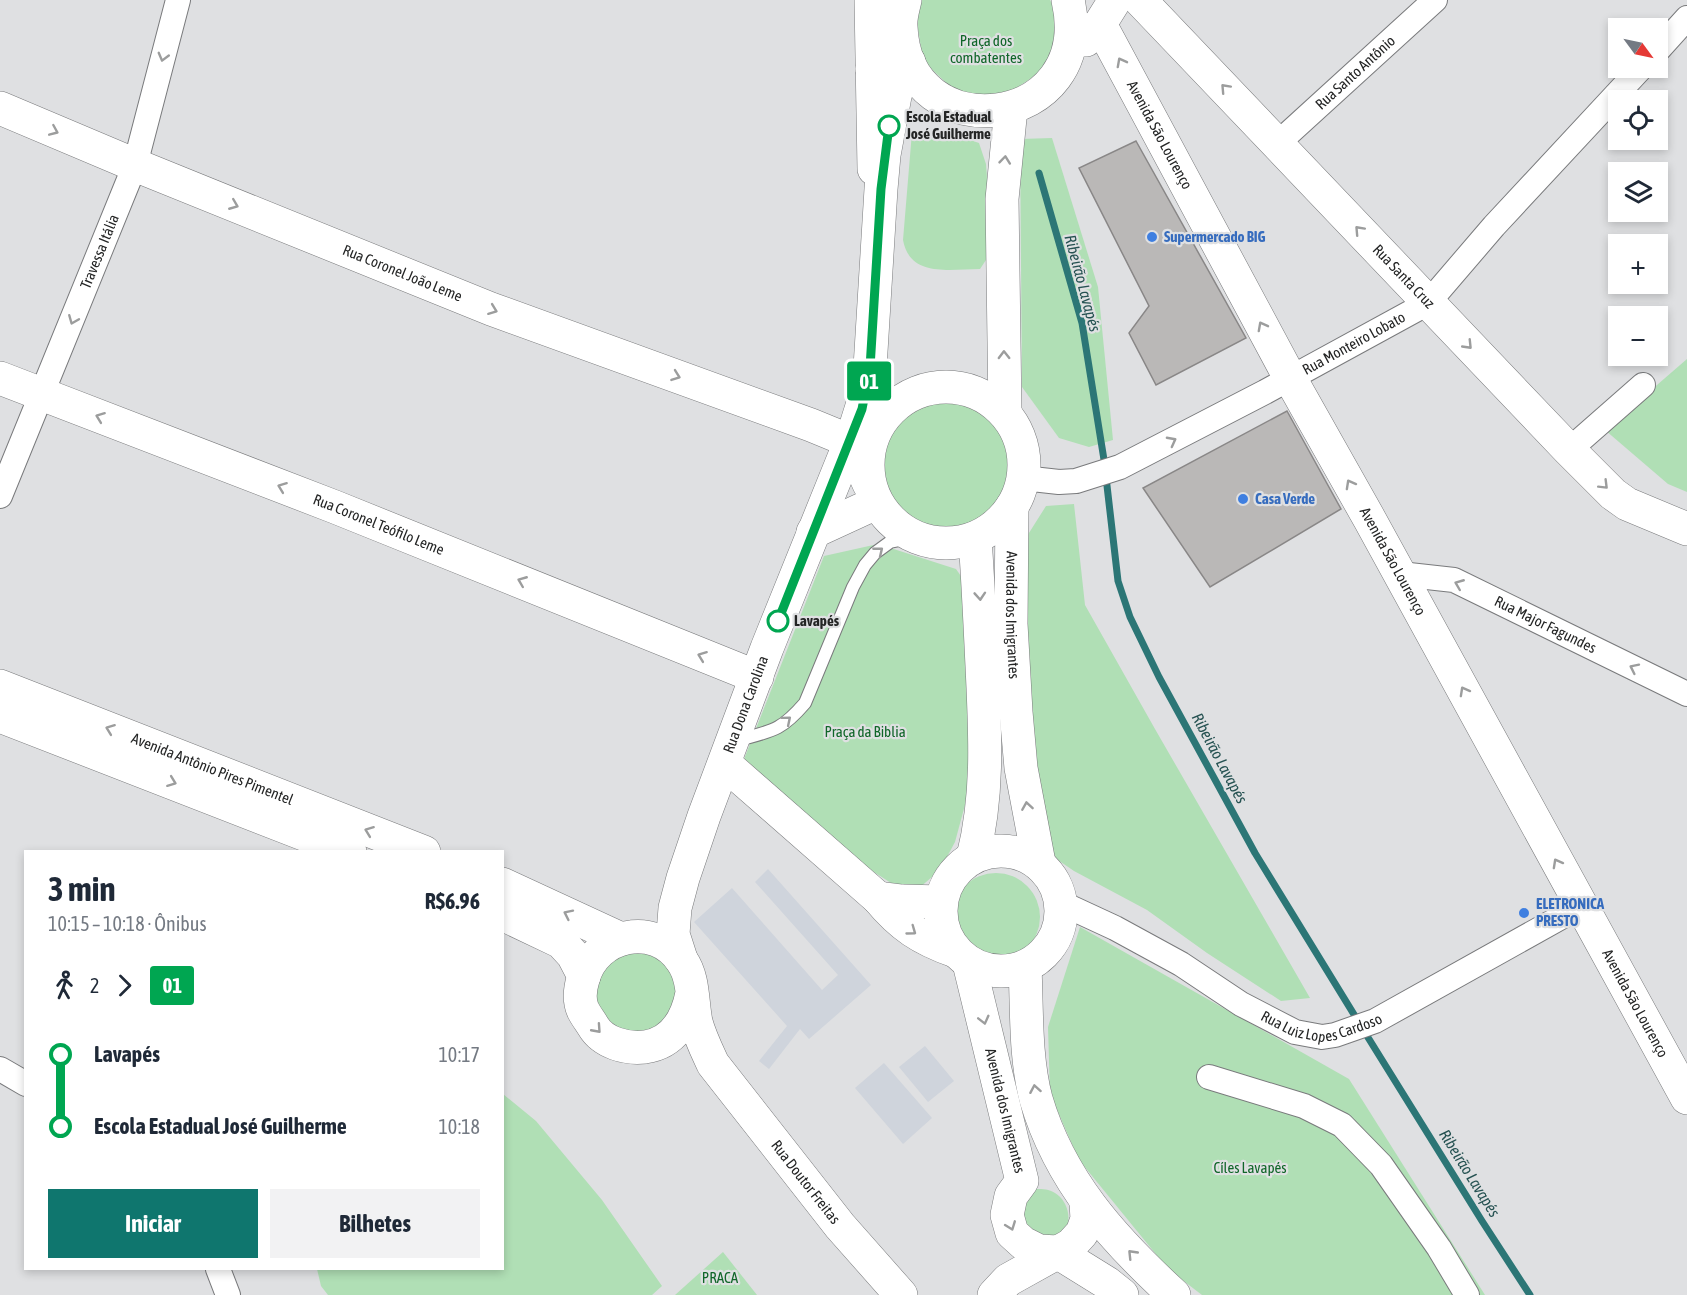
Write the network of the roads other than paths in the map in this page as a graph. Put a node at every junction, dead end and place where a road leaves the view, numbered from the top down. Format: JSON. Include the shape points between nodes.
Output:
{"nodes":[{"id":1,"x":178,"y":0,"type":"edge"},
{"id":2,"x":871,"y":0,"type":"edge"},
{"id":3,"x":904,"y":0,"type":"edge"},
{"id":4,"x":1068,"y":0,"type":"edge"},
{"id":5,"x":1140,"y":0,"type":"edge"},
{"id":6,"x":1426,"y":3,"type":"edge"},
{"id":7,"x":1108,"y":12,"type":"edge"},
{"id":8,"x":1687,"y":18,"type":"edge"},
{"id":9,"x":1668,"y":39,"type":"edge"},
{"id":10,"x":909,"y":62,"type":"junction"},
{"id":11,"x":1061,"y":68,"type":"junction"},
{"id":12,"x":872,"y":69,"type":"junction"},
{"id":13,"x":1632,"y":78,"type":"edge"},
{"id":14,"x":0,"y":108,"type":"edge"},
{"id":15,"x":1011,"y":108,"type":"junction"},
{"id":16,"x":1277,"y":144,"type":"junction"},
{"id":17,"x":135,"y":165,"type":"junction"},
{"id":18,"x":881,"y":189,"type":"junction"},
{"id":19,"x":1428,"y":303,"type":"junction"},
{"id":20,"x":0,"y":378,"type":"edge"},
{"id":21,"x":1290,"y":378,"type":"junction"},
{"id":22,"x":1643,"y":385,"type":"dead end"},
{"id":23,"x":42,"y":395,"type":"junction"},
{"id":24,"x":1005,"y":413,"type":"junction"},
{"id":25,"x":866,"y":430,"type":"junction"},
{"id":26,"x":1569,"y":450,"type":"junction"},
{"id":27,"x":1017,"y":493,"type":"junction"},
{"id":28,"x":873,"y":494,"type":"junction"},
{"id":29,"x":0,"y":496,"type":"edge"},
{"id":30,"x":1687,"y":529,"type":"edge"},
{"id":31,"x":813,"y":532,"type":"junction"},
{"id":32,"x":914,"y":537,"type":"junction"},
{"id":33,"x":975,"y":538,"type":"junction"},
{"id":34,"x":1400,"y":574,"type":"junction"},
{"id":35,"x":757,"y":677,"type":"junction"},
{"id":36,"x":0,"y":686,"type":"edge"},
{"id":37,"x":1687,"y":694,"type":"edge"},
{"id":38,"x":0,"y":716,"type":"edge"},
{"id":39,"x":729,"y":752,"type":"junction"},
{"id":40,"x":345,"y":850,"type":"edge"},
{"id":41,"x":419,"y":850,"type":"edge"},
{"id":42,"x":973,"y":857,"type":"junction"},
{"id":43,"x":1039,"y":863,"type":"junction"},
{"id":44,"x":683,"y":878,"type":"junction"},
{"id":45,"x":504,"y":885,"type":"edge"},
{"id":46,"x":878,"y":898,"type":"junction"},
{"id":47,"x":941,"y":902,"type":"junction"},
{"id":48,"x":1061,"y":903,"type":"junction"},
{"id":49,"x":1581,"y":906,"type":"junction"},
{"id":50,"x":504,"y":915,"type":"edge"},
{"id":51,"x":630,"y":937,"type":"junction"},
{"id":52,"x":962,"y":957,"type":"junction"},
{"id":53,"x":681,"y":959,"type":"junction"},
{"id":54,"x":1025,"y":967,"type":"junction"},
{"id":55,"x":584,"y":976,"type":"junction"},
{"id":56,"x":692,"y":993,"type":"junction"},
{"id":57,"x":653,"y":1046,"type":"junction"},
{"id":58,"x":713,"y":1064,"type":"junction"},
{"id":59,"x":0,"y":1069,"type":"edge"},
{"id":60,"x":1209,"y":1077,"type":"dead end"},
{"id":61,"x":24,"y":1083,"type":"edge"},
{"id":62,"x":1687,"y":1098,"type":"edge"},
{"id":63,"x":1022,"y":1181,"type":"junction"},
{"id":64,"x":1080,"y":1193,"type":"junction"},
{"id":65,"x":1057,"y":1252,"type":"junction"},
{"id":66,"x":218,"y":1270,"type":"edge"},
{"id":67,"x":228,"y":1295,"type":"edge"},
{"id":68,"x":901,"y":1295,"type":"edge"},
{"id":69,"x":994,"y":1295,"type":"edge"},
{"id":70,"x":1122,"y":1295,"type":"edge"},
{"id":71,"x":1174,"y":1295,"type":"edge"},
{"id":72,"x":1467,"y":1295,"type":"edge"}],
"edges":[{"from":1,"to":17,"type":"street","name":"Travessa Itália","one_way":true},
{"from":2,"to":12,"type":"main road"},
{"from":3,"to":10,"type":"main road","via":[[900,26]]},
{"from":3,"to":12,"type":"main road"},
{"from":4,"to":11,"type":"main road","via":[[1072,19],[1070,44]]},
{"from":16,"to":5,"type":"main road","name":"Rua Santa Cruz","one_way":true},
{"from":6,"to":16,"type":"street","name":"Rua Santo Antônio"},
{"from":7,"to":11,"type":"main road"},
{"from":21,"to":7,"type":"main road","name":"Avenida São Lourenço","one_way":true},
{"from":8,"to":9,"type":"street"},
{"from":10,"to":15,"type":"main road","via":[[917,77],[936,96],[959,108],[987,112]]},
{"from":10,"to":18,"type":"main road","via":[[894,96]]},
{"from":11,"to":15,"type":"main road","via":[[1040,93]]},
{"from":12,"to":18,"type":"main road","via":[[873,168]]},
{"from":13,"to":19,"type":"street","name":"Rua Monteiro Lobato"},
{"from":14,"to":17,"type":"main road","name":"Rua Coronel João Leme","one_way":true},
{"from":24,"to":15,"type":"main road","name":"Avenida dos Imigrantes","one_way":true,"via":[[1002,199]]},
{"from":19,"to":16,"type":"main road","name":"Rua Santa Cruz","one_way":true},
{"from":17,"to":23,"type":"street","name":"Travessa Itália","one_way":true},
{"from":17,"to":25,"type":"main road","name":"Rua Coronel João Leme","one_way":true,"via":[[491,309],[811,425]]},
{"from":18,"to":25,"type":"main road"},
{"from":19,"to":21,"type":"street","name":"Rua Monteiro Lobato"},
{"from":19,"to":26,"type":"main road","name":"Rua Santa Cruz","one_way":true},
{"from":20,"to":23,"type":"main road","name":"Rua Coronel Teófilo Leme"},
{"from":27,"to":21,"type":"street","name":"Rua Monteiro Lobato","one_way":true,"via":[[1059,482],[1076,482],[1120,466]]},
{"from":34,"to":21,"type":"main road","name":"Avenida São Lourenço","one_way":true},
{"from":22,"to":26,"type":"street"},
{"from":23,"to":29,"type":"street","name":"Travessa Itália"},
{"from":35,"to":23,"type":"main road","name":"Rua Coronel Teófilo Leme","one_way":true},
{"from":24,"to":25,"type":"main road","name":"Avenida dos Imigrantes","via":[[972,390],[932,387],[896,404]]},
{"from":24,"to":27,"type":"main road","name":"Avenida dos Imigrantes","via":[[1015,427],[1024,461]]},
{"from":25,"to":28,"type":"main road"},
{"from":25,"to":31,"type":"main road","name":"Rua Dona Carolina"},
{"from":26,"to":30,"type":"main road","name":"Rua Santa Cruz","one_way":true,"via":[[1613,494]]},
{"from":27,"to":33,"type":"main road","via":[[996,525]]},
{"from":43,"to":27,"type":"main road","name":"Avenida dos Imigrantes","one_way":true,"via":[[1021,768],[1011,624]]},
{"from":28,"to":31,"type":"main road"},
{"from":28,"to":32,"type":"main road","via":[[891,521]]},
{"from":31,"to":35,"type":"main road","name":"Rua Dona Carolina"},
{"from":32,"to":33,"type":"main road","via":[[953,543]]},
{"from":39,"to":32,"type":"lane","one_way":true,"via":[[775,731],[805,703],[865,565],[890,542]]},
{"from":33,"to":42,"type":"main road","name":"Avenida dos Imigrantes","one_way":true,"via":[[986,734],[981,826]]},
{"from":37,"to":34,"type":"street","name":"Rua Major Fagundes","one_way":true,"via":[[1454,580]]},
{"from":49,"to":34,"type":"main road","name":"Avenida São Lourenço","one_way":true},
{"from":35,"to":39,"type":"main road","name":"Rua Dona Carolina"},
{"from":41,"to":36,"type":"main road","name":"Avenida Antônio Pires Pimentel","one_way":true},
{"from":38,"to":40,"type":"main road","name":"Avenida Antônio Pires Pimentel","one_way":true},
{"from":39,"to":44,"type":"main road","name":"Rua Dona Carolina"},
{"from":39,"to":46,"type":"main road"},
{"from":42,"to":43,"type":"main road","via":[[1005,851]]},
{"from":42,"to":47,"type":"main road","via":[[947,884]]},
{"from":43,"to":48,"type":"main road","name":"Avenida dos Imigrantes","via":[[1058,888]]},
{"from":44,"to":51,"type":"main road","name":"Rua Dona Carolina","via":[[656,919]]},
{"from":44,"to":53,"type":"main road","name":"Rua Dona Carolina","via":[[673,934]]},
{"from":51,"to":45,"type":"main road","one_way":true},
{"from":46,"to":47,"type":"main road"},
{"from":46,"to":52,"type":"main road","one_way":true,"via":[[917,935]]},
{"from":47,"to":52,"type":"main road","name":"Avenida dos Imigrantes","via":[[946,936]]},
{"from":48,"to":49,"type":"street","name":"Rua Luiz Lopes Cardoso","via":[[1172,959],[1241,1004],[1295,1032],[1322,1037],[1375,1021]]},
{"from":48,"to":54,"type":"main road","name":"Avenida dos Imigrantes","via":[[1061,923],[1054,941],[1042,957]]},
{"from":49,"to":62,"type":"main road","name":"Avenida São Lourenço"},
{"from":50,"to":55,"type":"main road","via":[[561,942]]},
{"from":51,"to":53,"type":"main road","via":[[650,938]]},
{"from":51,"to":55,"type":"main road","via":[[596,953]]},
{"from":52,"to":54,"type":"main road","name":"Avenida dos Imigrantes","via":[[987,971]]},
{"from":52,"to":63,"type":"main road","name":"Avenida dos Imigrantes","one_way":true},
{"from":53,"to":56,"type":"main road"},
{"from":64,"to":54,"type":"main road","one_way":true,"via":[[1055,1148],[1036,1099],[1029,1058]]},
{"from":55,"to":57,"type":"main road","one_way":true,"via":[[580,990],[583,1009],[596,1031],[612,1043],[634,1048]]},
{"from":56,"to":57,"type":"main road","via":[[688,1012],[678,1029]]},
{"from":56,"to":58,"type":"main road","name":"Rua Doutor Freitas","via":[[696,1022]]},
{"from":57,"to":58,"type":"main road","name":"Rua Doutor Freitas","via":[[692,1049]]},
{"from":58,"to":68,"type":"main road","name":"Rua Doutor Freitas","via":[[840,1226]]},
{"from":59,"to":61,"type":"street"},
{"from":60,"to":72,"type":"street","via":[[1304,1106],[1342,1125],[1381,1165]]},
{"from":63,"to":64,"type":"main road","via":[[1039,1173],[1058,1174]]},
{"from":63,"to":65,"type":"main road","name":"Avenida dos Imigrantes","one_way":true,"via":[[1011,1196],[1007,1215],[1012,1233],[1039,1251]]},
{"from":64,"to":65,"type":"main road","via":[[1087,1219],[1082,1233]]},
{"from":71,"to":64,"type":"main road","one_way":true,"via":[[1113,1235]]},
{"from":65,"to":69,"type":"main road","via":[[1008,1280]]},
{"from":65,"to":70,"type":"main road","name":"Avenida dos Imigrantes"},
{"from":66,"to":67,"type":"street"}]}
